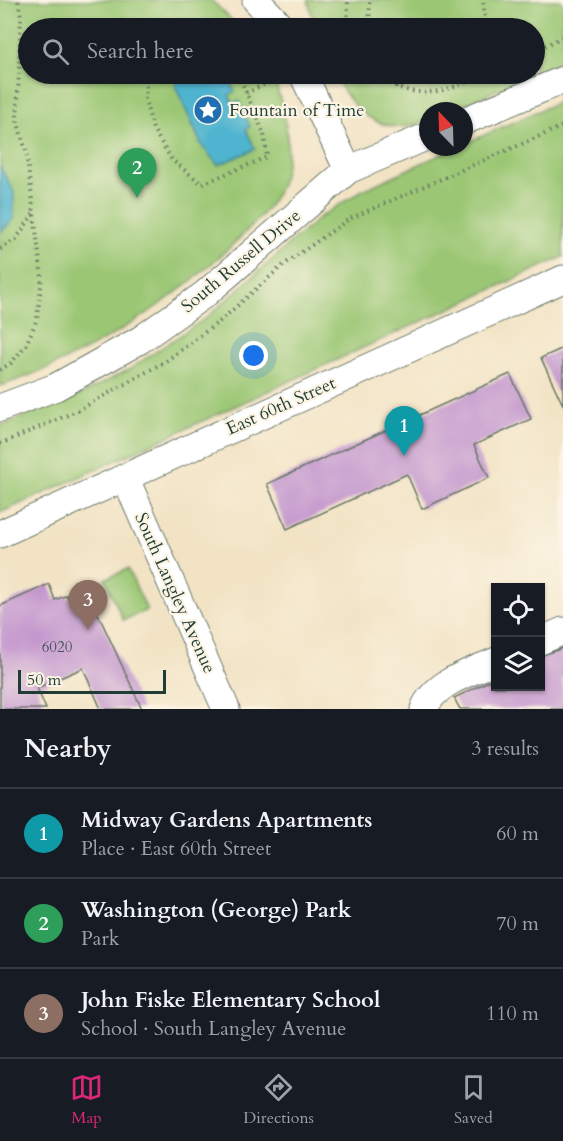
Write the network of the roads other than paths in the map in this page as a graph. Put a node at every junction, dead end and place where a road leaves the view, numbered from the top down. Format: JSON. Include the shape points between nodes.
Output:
{"nodes":[{"id":1,"x":256,"y":0,"type":"edge"},
{"id":2,"x":280,"y":17,"type":"edge"},
{"id":3,"x":563,"y":80,"type":"edge"},
{"id":4,"x":308,"y":84,"type":"edge"},
{"id":5,"x":473,"y":117,"type":"edge"},
{"id":6,"x":419,"y":140,"type":"edge"},
{"id":7,"x":348,"y":170,"type":"junction"},
{"id":8,"x":563,"y":279,"type":"edge"},
{"id":9,"x":0,"y":408,"type":"edge"},
{"id":10,"x":125,"y":477,"type":"junction"},
{"id":11,"x":0,"y":534,"type":"edge"},
{"id":12,"x":563,"y":631,"type":"edge"},
{"id":13,"x":545,"y":639,"type":"edge"},
{"id":14,"x":491,"y":663,"type":"edge"},
{"id":15,"x":226,"y":709,"type":"edge"},
{"id":16,"x":424,"y":709,"type":"edge"}],
"edges":[{"from":1,"to":2,"type":"street"},
{"from":3,"to":5,"type":"street"},
{"from":4,"to":7,"type":"street"},
{"from":6,"to":7,"type":"street","name":"South Russell Drive"},
{"from":7,"to":9,"type":"street","name":"South Russell Drive","via":[[205,294],[140,340],[56,387]]},
{"from":8,"to":10,"type":"street","name":"East 60th Street"},
{"from":10,"to":11,"type":"street","name":"East 60th Street"},
{"from":10,"to":15,"type":"street","name":"South Langley Avenue"},
{"from":12,"to":13,"type":"street"},
{"from":14,"to":16,"type":"street","via":[[441,688]]}]}
